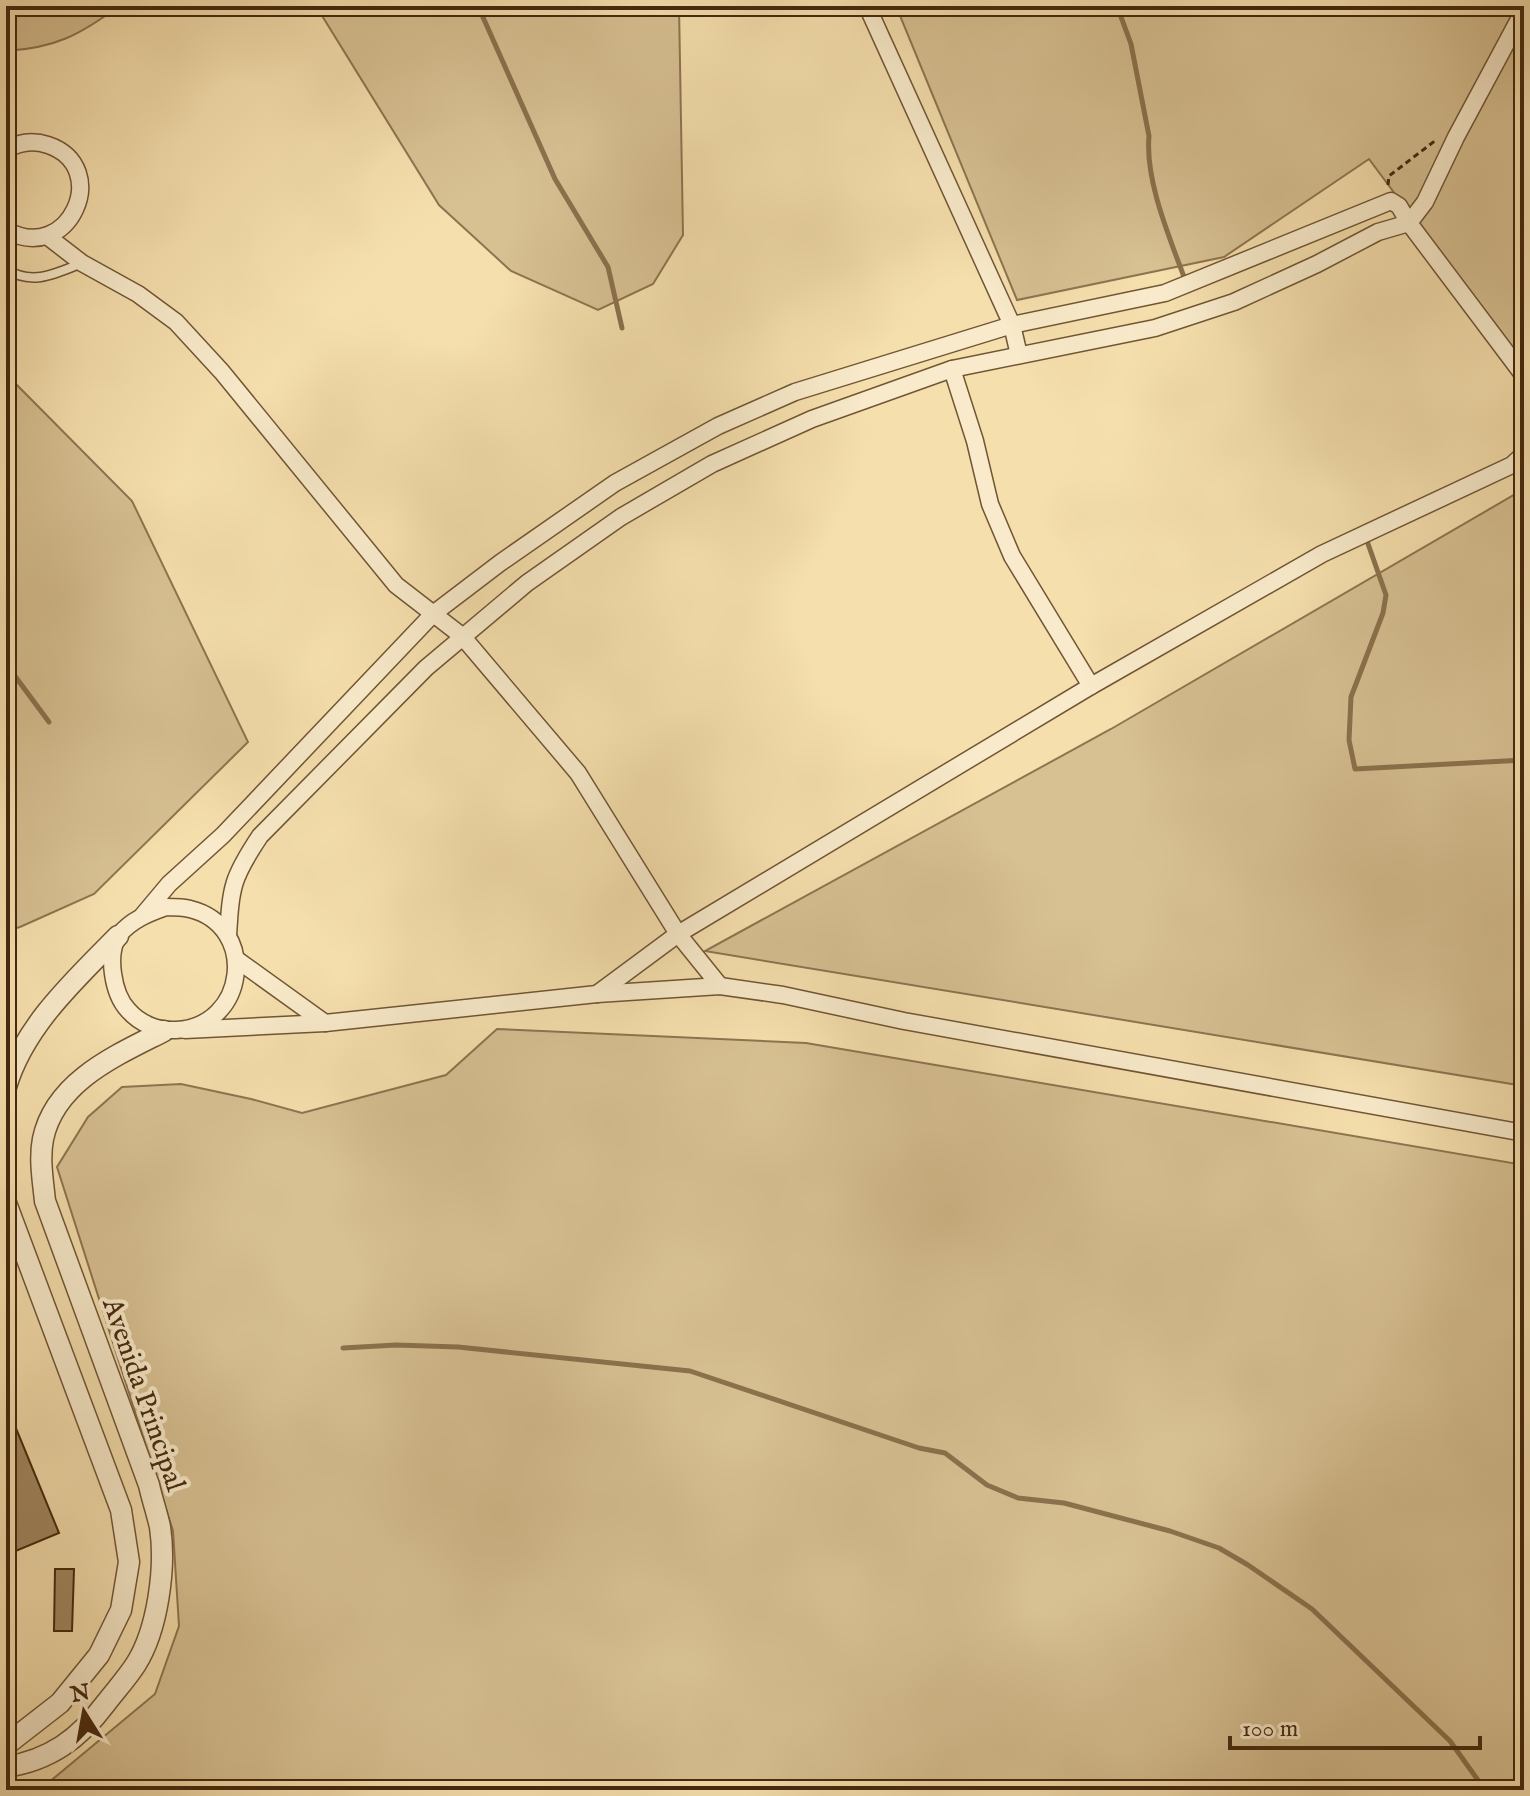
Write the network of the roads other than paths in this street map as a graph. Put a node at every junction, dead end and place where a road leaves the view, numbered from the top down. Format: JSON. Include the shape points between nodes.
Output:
{"nodes":[{"id":1,"x":867,"y":6,"type":"edge"},
{"id":2,"x":1524,"y":10,"type":"edge"},
{"id":3,"x":6,"y":150,"type":"edge"},
{"id":4,"x":1409,"y":223,"type":"junction"},
{"id":5,"x":6,"y":230,"type":"edge"},
{"id":6,"x":47,"y":236,"type":"junction"},
{"id":7,"x":82,"y":263,"type":"junction"},
{"id":8,"x":6,"y":269,"type":"edge"},
{"id":9,"x":1012,"y":325,"type":"junction"},
{"id":10,"x":1019,"y":355,"type":"junction"},
{"id":11,"x":952,"y":369,"type":"junction"},
{"id":12,"x":1524,"y":376,"type":"edge"},
{"id":13,"x":1524,"y":454,"type":"edge"},
{"id":14,"x":433,"y":614,"type":"junction"},
{"id":15,"x":462,"y":636,"type":"junction"},
{"id":16,"x":1091,"y":686,"type":"junction"},
{"id":17,"x":143,"y":915,"type":"junction"},
{"id":18,"x":678,"y":934,"type":"junction"},
{"id":19,"x":118,"y":936,"type":"junction"},
{"id":20,"x":228,"y":936,"type":"junction"},
{"id":21,"x":236,"y":959,"type":"junction"},
{"id":22,"x":720,"y":986,"type":"junction"},
{"id":23,"x":597,"y":994,"type":"junction"},
{"id":24,"x":325,"y":1023,"type":"junction"},
{"id":25,"x":185,"y":1030,"type":"junction"},
{"id":26,"x":164,"y":1031,"type":"junction"},
{"id":27,"x":6,"y":1087,"type":"edge"},
{"id":28,"x":1524,"y":1133,"type":"edge"},
{"id":29,"x":6,"y":1203,"type":"edge"},
{"id":30,"x":6,"y":1745,"type":"edge"},
{"id":31,"x":6,"y":1767,"type":"edge"}],
"edges":[{"from":1,"to":9,"type":"street"},
{"from":2,"to":4,"type":"street","via":[[1425,202]]},
{"from":3,"to":6,"type":"street","via":[[41,142],[56,147],[77,171],[81,186],[73,217]]},
{"from":4,"to":9,"type":"street","via":[[1399,206],[1386,202],[1165,293]]},
{"from":4,"to":10,"type":"street","via":[[1391,226],[1234,302],[1155,328]]},
{"from":4,"to":12,"type":"street"},
{"from":5,"to":6,"type":"street","via":[[16,236]]},
{"from":6,"to":7,"type":"street"},
{"from":7,"to":8,"type":"lane","via":[[42,279]]},
{"from":7,"to":14,"type":"street","via":[[176,322],[396,585]]},
{"from":9,"to":10,"type":"street"},
{"from":9,"to":14,"type":"street","via":[[795,392],[718,426],[615,483]]},
{"from":10,"to":11,"type":"street"},
{"from":11,"to":15,"type":"street","via":[[812,419],[712,464],[621,517]]},
{"from":11,"to":16,"type":"street","via":[[990,504],[1012,556]]},
{"from":13,"to":16,"type":"street","via":[[1512,465],[1322,554]]},
{"from":14,"to":15,"type":"street"},
{"from":14,"to":17,"type":"street"},
{"from":15,"to":18,"type":"street","via":[[578,773]]},
{"from":15,"to":20,"type":"street","via":[[260,836],[230,889]]},
{"from":16,"to":18,"type":"street"},
{"from":17,"to":19,"type":"street"},
{"from":17,"to":20,"type":"street","via":[[166,907],[190,908],[212,918]]},
{"from":18,"to":22,"type":"street"},
{"from":18,"to":23,"type":"street"},
{"from":19,"to":26,"type":"street","via":[[112,970],[116,990],[142,1022]]},
{"from":19,"to":27,"type":"street","via":[[32,1031]]},
{"from":20,"to":21,"type":"street"},
{"from":21,"to":24,"type":"street"},
{"from":21,"to":25,"type":"street","via":[[235,983],[225,1005],[208,1021]]},
{"from":22,"to":23,"type":"street"},
{"from":22,"to":28,"type":"street"},
{"from":23,"to":24,"type":"street"},
{"from":24,"to":25,"type":"street"},
{"from":25,"to":26,"type":"street"},
{"from":26,"to":31,"type":"street","name":"Avenida Principal","via":[[79,1080],[56,1108],[43,1138],[42,1172],[45,1201],[160,1528],[161,1576],[154,1622],[137,1662],[92,1722],[57,1751]]},
{"from":29,"to":30,"type":"street","via":[[121,1510],[129,1562],[121,1610],[99,1655],[60,1703]]}]}
